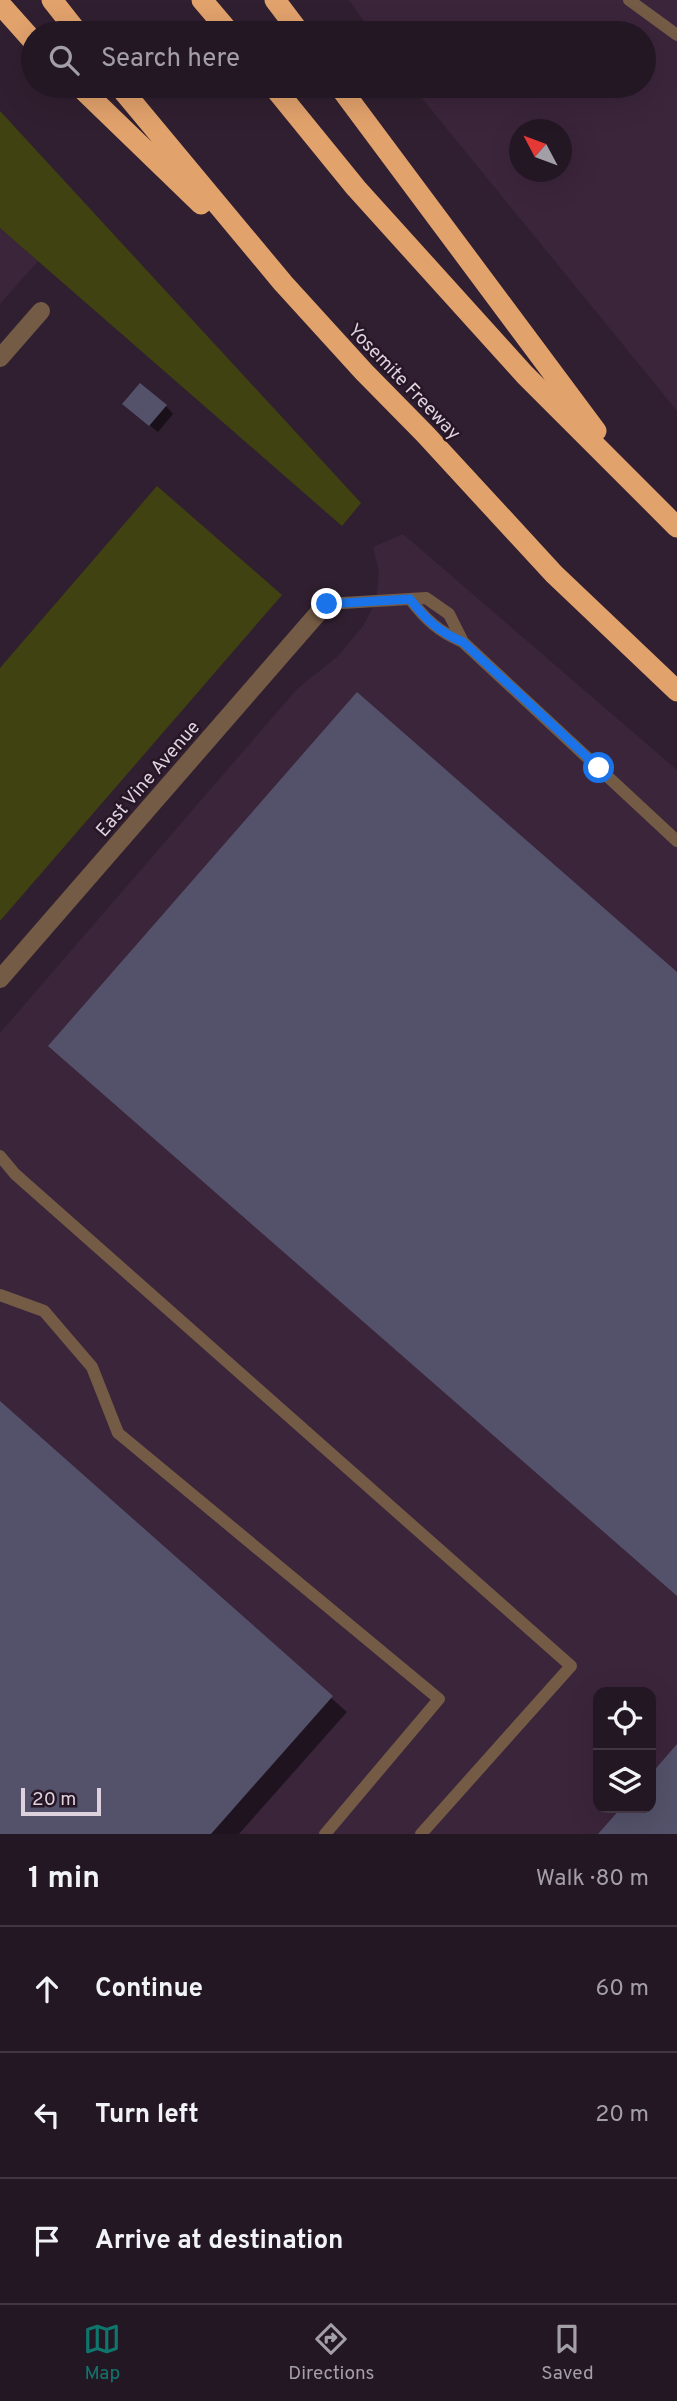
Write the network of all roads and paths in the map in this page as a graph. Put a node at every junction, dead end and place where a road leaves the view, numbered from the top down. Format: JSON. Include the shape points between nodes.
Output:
{"nodes":[{"id":1,"x":52,"y":0,"type":"edge"},
{"id":2,"x":202,"y":0,"type":"edge"},
{"id":3,"x":275,"y":0,"type":"edge"},
{"id":4,"x":629,"y":0,"type":"edge"},
{"id":5,"x":0,"y":4,"type":"edge"},
{"id":6,"x":69,"y":21,"type":"edge"},
{"id":7,"x":220,"y":21,"type":"edge"},
{"id":8,"x":291,"y":21,"type":"edge"},
{"id":9,"x":21,"y":28,"type":"edge"},
{"id":10,"x":677,"y":35,"type":"edge"},
{"id":11,"x":91,"y":98,"type":"edge"},
{"id":12,"x":129,"y":98,"type":"edge"},
{"id":13,"x":283,"y":98,"type":"edge"},
{"id":14,"x":348,"y":98,"type":"edge"},
{"id":15,"x":283,"y":284,"type":"junction"},
{"id":16,"x":41,"y":311,"type":"dead end"},
{"id":17,"x":0,"y":358,"type":"edge"},
{"id":18,"x":641,"y":492,"type":"junction"},
{"id":19,"x":677,"y":527,"type":"edge"},
{"id":20,"x":410,"y":599,"type":"junction"},
{"id":21,"x":327,"y":604,"type":"joint"},
{"id":22,"x":463,"y":642,"type":"junction"},
{"id":23,"x":677,"y":691,"type":"edge"},
{"id":24,"x":677,"y":841,"type":"edge"},
{"id":25,"x":0,"y":979,"type":"edge"},
{"id":26,"x":0,"y":1156,"type":"edge"},
{"id":27,"x":0,"y":1295,"type":"edge"},
{"id":28,"x":325,"y":1834,"type":"edge"},
{"id":29,"x":421,"y":1834,"type":"edge"}],
"edges":[{"from":1,"to":6,"type":"highway"},
{"from":2,"to":7,"type":"highway"},
{"from":3,"to":8,"type":"highway"},
{"from":4,"to":10,"type":"lane"},
{"from":5,"to":9,"type":"highway"},
{"from":11,"to":15,"type":"highway"},
{"from":12,"to":15,"type":"highway","name":"Yosemite Freeway"},
{"from":13,"to":18,"type":"highway","via":[[356,188],[507,355]]},
{"from":14,"to":18,"type":"highway"},
{"from":15,"to":23,"type":"highway","name":"Yosemite Freeway","via":[[554,574]]},
{"from":16,"to":17,"type":"street"},
{"from":18,"to":19,"type":"highway"},
{"from":20,"to":21,"type":"lane"},
{"from":20,"to":22,"type":"lane","via":[[426,620]]},
{"from":20,"to":22,"type":"lane","via":[[426,598],[449,614]]},
{"from":21,"to":25,"type":"street","name":"East Vine Avenue"},
{"from":22,"to":24,"type":"lane"},
{"from":26,"to":29,"type":"lane","via":[[571,1666]]},
{"from":27,"to":28,"type":"lane","via":[[44,1311],[92,1367],[118,1433],[439,1699]]}]}
